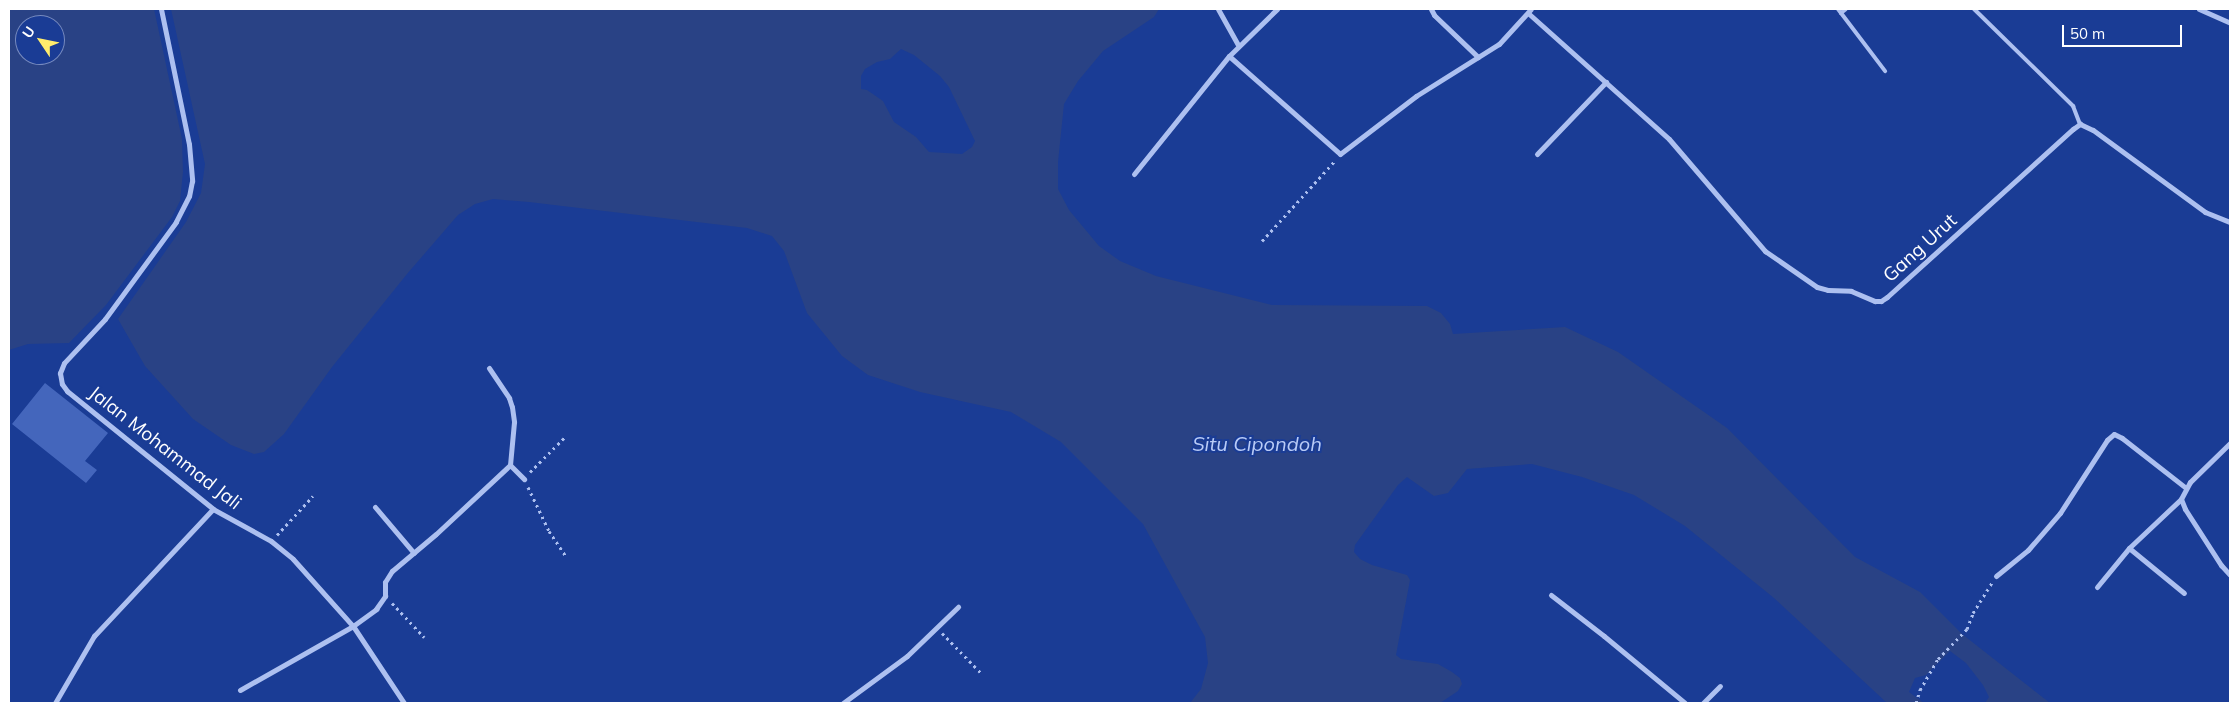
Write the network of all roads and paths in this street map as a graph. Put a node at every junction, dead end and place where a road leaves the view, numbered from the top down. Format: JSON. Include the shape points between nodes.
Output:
{"nodes":[{"id":1,"x":161,"y":9,"type":"edge"},
{"id":2,"x":1218,"y":9,"type":"edge"},
{"id":3,"x":1277,"y":9,"type":"edge"},
{"id":4,"x":1431,"y":9,"type":"edge"},
{"id":5,"x":1838,"y":9,"type":"edge"},
{"id":6,"x":1846,"y":9,"type":"edge"},
{"id":7,"x":1974,"y":9,"type":"edge"},
{"id":8,"x":2199,"y":9,"type":"edge"},
{"id":9,"x":1529,"y":11,"type":"edge"},
{"id":10,"x":1842,"y":13,"type":"junction"},
{"id":11,"x":2230,"y":22,"type":"edge"},
{"id":12,"x":1238,"y":45,"type":"junction"},
{"id":13,"x":1229,"y":56,"type":"junction"},
{"id":14,"x":1478,"y":57,"type":"junction"},
{"id":15,"x":1885,"y":71,"type":"dead end"},
{"id":16,"x":1606,"y":82,"type":"junction"},
{"id":17,"x":2080,"y":124,"type":"junction"},
{"id":18,"x":1340,"y":154,"type":"junction"},
{"id":19,"x":1537,"y":154,"type":"dead end"},
{"id":20,"x":1134,"y":174,"type":"dead end"},
{"id":21,"x":2230,"y":222,"type":"edge"},
{"id":22,"x":1262,"y":241,"type":"dead end"},
{"id":23,"x":489,"y":368,"type":"dead end"},
{"id":24,"x":567,"y":434,"type":"dead end"},
{"id":25,"x":2230,"y":443,"type":"edge"},
{"id":26,"x":510,"y":465,"type":"junction"},
{"id":27,"x":524,"y":479,"type":"junction"},
{"id":28,"x":2186,"y":488,"type":"junction"},
{"id":29,"x":313,"y":496,"type":"dead end"},
{"id":30,"x":2181,"y":499,"type":"junction"},
{"id":31,"x":375,"y":507,"type":"dead end"},
{"id":32,"x":213,"y":509,"type":"junction"},
{"id":33,"x":271,"y":541,"type":"junction"},
{"id":34,"x":2129,"y":548,"type":"junction"},
{"id":35,"x":414,"y":553,"type":"junction"},
{"id":36,"x":565,"y":555,"type":"dead end"},
{"id":37,"x":2230,"y":575,"type":"edge"},
{"id":38,"x":1996,"y":576,"type":"joint"},
{"id":39,"x":2096,"y":586,"type":"dead end"},
{"id":40,"x":2184,"y":593,"type":"dead end"},
{"id":41,"x":1551,"y":595,"type":"dead end"},
{"id":42,"x":385,"y":596,"type":"junction"},
{"id":43,"x":958,"y":607,"type":"dead end"},
{"id":44,"x":353,"y":626,"type":"junction"},
{"id":45,"x":937,"y":627,"type":"junction"},
{"id":46,"x":424,"y":637,"type":"dead end"},
{"id":47,"x":982,"y":674,"type":"dead end"},
{"id":48,"x":1720,"y":686,"type":"dead end"},
{"id":49,"x":240,"y":690,"type":"dead end"},
{"id":50,"x":55,"y":703,"type":"edge"},
{"id":51,"x":404,"y":703,"type":"edge"},
{"id":52,"x":843,"y":703,"type":"edge"},
{"id":53,"x":1685,"y":703,"type":"edge"},
{"id":54,"x":1703,"y":703,"type":"edge"},
{"id":55,"x":1916,"y":703,"type":"edge"}],
"edges":[{"from":1,"to":32,"type":"street","name":"Jalan Mohammad Jali","via":[[189,144],[192,181],[189,196],[176,222],[105,319],[64,363],[60,373],[67,391]]},
{"from":2,"to":12,"type":"street"},
{"from":3,"to":12,"type":"street"},
{"from":4,"to":14,"type":"street"},
{"from":5,"to":10,"type":"lane"},
{"from":6,"to":10,"type":"lane"},
{"from":7,"to":17,"type":"lane","via":[[2073,106]]},
{"from":8,"to":11,"type":"street"},
{"from":9,"to":14,"type":"street","via":[[1499,44]]},
{"from":9,"to":16,"type":"street","name":"Gang Urut"},
{"from":10,"to":15,"type":"lane"},
{"from":12,"to":13,"type":"street"},
{"from":13,"to":18,"type":"street"},
{"from":13,"to":20,"type":"street"},
{"from":14,"to":18,"type":"street","via":[[1416,96]]},
{"from":16,"to":17,"type":"street","name":"Gang Urut","via":[[1669,139],[1774,259],[1817,287],[1851,291],[1881,301]]},
{"from":16,"to":19,"type":"street"},
{"from":17,"to":21,"type":"street","via":[[2093,130],[2205,212]]},
{"from":18,"to":22,"type":"path"},
{"from":23,"to":26,"type":"street","via":[[512,407],[514,422]]},
{"from":24,"to":27,"type":"path"},
{"from":25,"to":28,"type":"street"},
{"from":26,"to":27,"type":"street"},
{"from":26,"to":35,"type":"street"},
{"from":27,"to":36,"type":"path","via":[[549,531]]},
{"from":28,"to":30,"type":"street"},
{"from":28,"to":38,"type":"street","via":[[2114,434],[2060,513],[2028,550]]},
{"from":29,"to":33,"type":"path"},
{"from":30,"to":34,"type":"street"},
{"from":30,"to":37,"type":"street"},
{"from":31,"to":35,"type":"street"},
{"from":32,"to":33,"type":"street","name":"Jalan Mohammad Jali"},
{"from":32,"to":50,"type":"street","via":[[94,636]]},
{"from":33,"to":44,"type":"street","name":"Jalan Mohammad Jali","via":[[327,594]]},
{"from":34,"to":39,"type":"street"},
{"from":34,"to":40,"type":"street"},
{"from":35,"to":42,"type":"street","via":[[392,571],[385,582]]},
{"from":38,"to":55,"type":"path","via":[[1972,613],[1968,629],[1938,659]]},
{"from":41,"to":53,"type":"street"},
{"from":42,"to":44,"type":"street","via":[[376,609]]},
{"from":42,"to":46,"type":"path"},
{"from":43,"to":45,"type":"street"},
{"from":44,"to":49,"type":"street"},
{"from":44,"to":51,"type":"street","name":"Jalan Mohammad Jali"},
{"from":45,"to":47,"type":"path"},
{"from":45,"to":52,"type":"street","via":[[907,656]]},
{"from":48,"to":54,"type":"street"}]}
